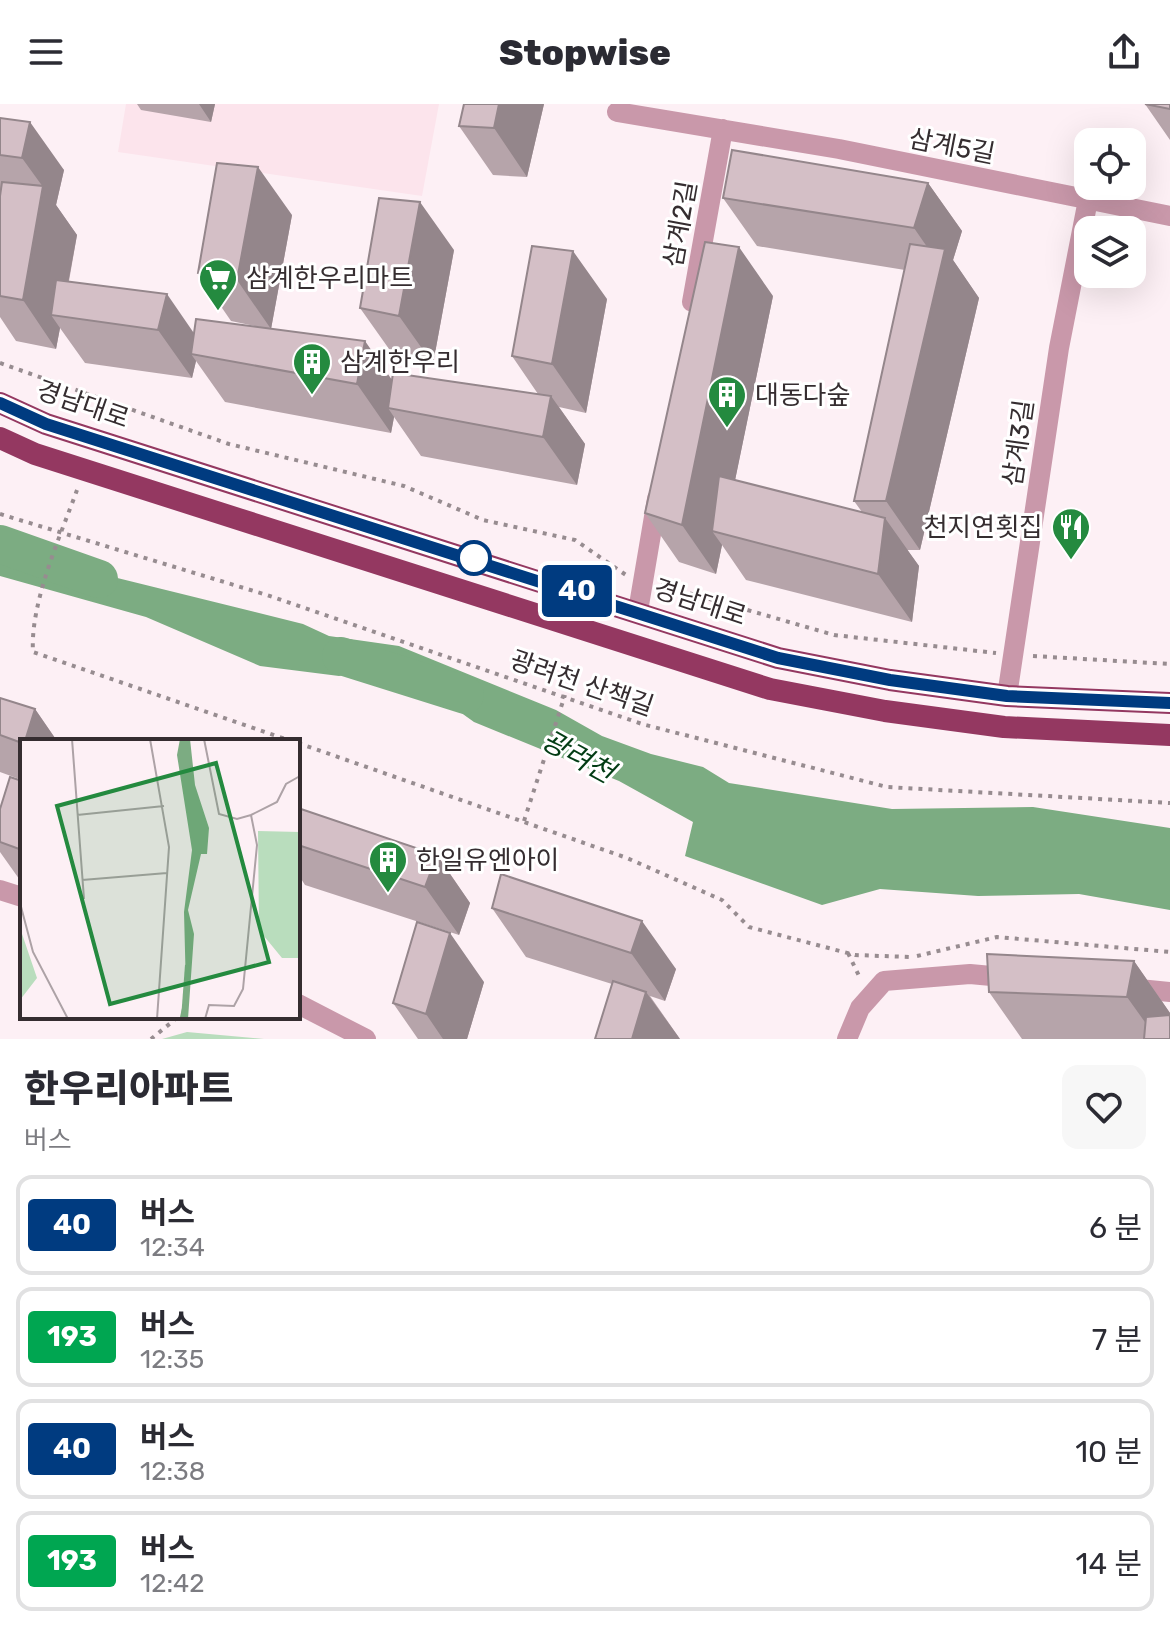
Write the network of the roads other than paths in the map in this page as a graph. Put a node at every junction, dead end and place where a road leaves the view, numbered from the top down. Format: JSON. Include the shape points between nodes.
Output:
{"nodes":[{"id":1,"x":617,"y":112,"type":"dead end"},
{"id":2,"x":723,"y":129,"type":"junction"},
{"id":3,"x":1074,"y":197,"type":"edge"},
{"id":4,"x":1088,"y":200,"type":"joint"},
{"id":5,"x":1170,"y":216,"type":"edge"},
{"id":6,"x":690,"y":315,"type":"edge"},
{"id":7,"x":0,"y":403,"type":"edge"},
{"id":8,"x":0,"y":438,"type":"edge"},
{"id":9,"x":660,"y":486,"type":"edge"},
{"id":10,"x":638,"y":611,"type":"junction"},
{"id":11,"x":1007,"y":696,"type":"junction"},
{"id":12,"x":1170,"y":703,"type":"edge"},
{"id":13,"x":1170,"y":735,"type":"edge"},
{"id":14,"x":0,"y":890,"type":"edge"},
{"id":15,"x":20,"y":896,"type":"edge"},
{"id":16,"x":1032,"y":980,"type":"edge"},
{"id":17,"x":1109,"y":987,"type":"edge"},
{"id":18,"x":1170,"y":992,"type":"edge"},
{"id":19,"x":300,"y":1005,"type":"edge"},
{"id":20,"x":366,"y":1039,"type":"edge"},
{"id":21,"x":847,"y":1039,"type":"edge"}],
"edges":[{"from":1,"to":2,"type":"street","name":"삼계5길"},
{"from":2,"to":3,"type":"street","name":"삼계5길"},
{"from":2,"to":6,"type":"street","name":"삼계2길"},
{"from":4,"to":5,"type":"street","name":"삼계5길"},
{"from":4,"to":11,"type":"street","name":"삼계3길","via":[[1059,348]]},
{"from":7,"to":10,"type":"highway","name":"경남대로","via":[[46,424]]},
{"from":8,"to":13,"type":"highway","via":[[85,470],[770,689],[1004,727]]},
{"from":9,"to":10,"type":"street"},
{"from":10,"to":11,"type":"highway","name":"경남대로","via":[[778,658]]},
{"from":11,"to":12,"type":"highway","name":"경남대로"},
{"from":14,"to":15,"type":"street"},
{"from":16,"to":21,"type":"street","via":[[970,974],[884,981],[860,1008]]},
{"from":17,"to":18,"type":"street"},
{"from":19,"to":20,"type":"street"}]}
